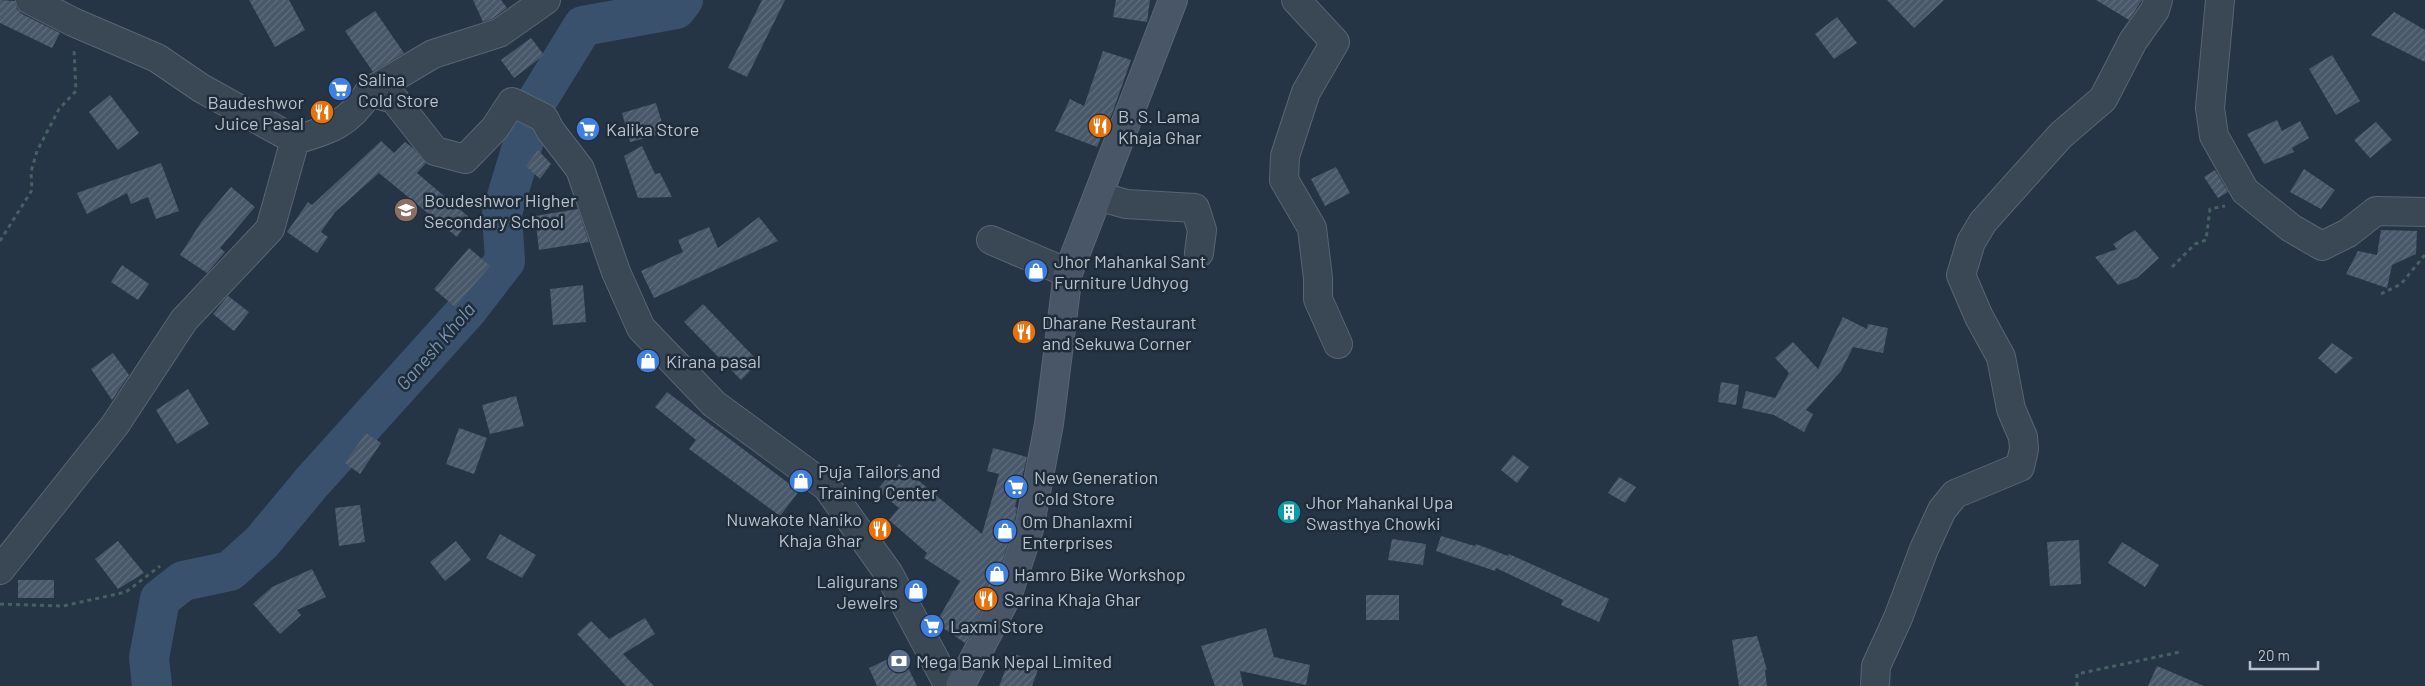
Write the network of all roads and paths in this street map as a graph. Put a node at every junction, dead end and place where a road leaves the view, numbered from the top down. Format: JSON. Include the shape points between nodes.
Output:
{"nodes":[{"id":1,"x":30,"y":0,"type":"edge"},
{"id":2,"x":546,"y":0,"type":"edge"},
{"id":3,"x":1172,"y":0,"type":"edge"},
{"id":4,"x":1296,"y":0,"type":"edge"},
{"id":5,"x":2158,"y":0,"type":"edge"},
{"id":6,"x":2220,"y":0,"type":"edge"},
{"id":7,"x":73,"y":22,"type":"junction"},
{"id":8,"x":369,"y":92,"type":"junction"},
{"id":9,"x":295,"y":140,"type":"junction"},
{"id":10,"x":2245,"y":191,"type":"junction"},
{"id":11,"x":1098,"y":196,"type":"junction"},
{"id":12,"x":2425,"y":212,"type":"edge"},
{"id":13,"x":991,"y":240,"type":"dead end"},
{"id":14,"x":0,"y":241,"type":"edge"},
{"id":15,"x":2425,"y":251,"type":"edge"},
{"id":16,"x":1199,"y":254,"type":"dead end"},
{"id":17,"x":2172,"y":267,"type":"dead end"},
{"id":18,"x":1068,"y":273,"type":"junction"},
{"id":19,"x":2381,"y":294,"type":"dead end"},
{"id":20,"x":1338,"y":344,"type":"dead end"},
{"id":21,"x":160,"y":566,"type":"dead end"},
{"id":22,"x":0,"y":570,"type":"edge"},
{"id":23,"x":0,"y":604,"type":"edge"},
{"id":24,"x":2180,"y":652,"type":"dead end"},
{"id":25,"x":949,"y":686,"type":"edge"},
{"id":26,"x":960,"y":686,"type":"edge"},
{"id":27,"x":1875,"y":686,"type":"edge"},
{"id":28,"x":2077,"y":686,"type":"edge"}],
"edges":[{"from":1,"to":7,"type":"street"},
{"from":2,"to":8,"type":"street","via":[[499,33],[434,54]]},
{"from":3,"to":11,"type":"main road"},
{"from":4,"to":20,"type":"street","via":[[1335,42],[1306,92],[1286,156],[1284,180],[1312,228],[1318,299]]},
{"from":5,"to":27,"type":"street","via":[[2103,99],[2061,135],[1983,222],[1971,242],[1961,275],[2001,357],[2011,409],[2023,437],[2024,449],[2020,467],[1955,494],[1942,510],[1876,666]]},
{"from":6,"to":10,"type":"street","via":[[2210,108],[2214,136]]},
{"from":7,"to":9,"type":"street","via":[[157,58],[201,88]]},
{"from":7,"to":14,"type":"path","via":[[76,91],[59,109],[37,151],[31,172],[32,190]]},
{"from":8,"to":9,"type":"street","via":[[357,111],[329,130]]},
{"from":8,"to":25,"type":"street","via":[[394,99],[435,151],[465,159],[495,128],[512,102],[544,118],[580,170],[616,272],[641,328],[714,404],[827,487],[889,574]]},
{"from":9,"to":22,"type":"street","via":[[270,229],[184,320],[115,425]]},
{"from":10,"to":12,"type":"street","via":[[2291,228],[2322,246],[2348,233],[2376,211]]},
{"from":10,"to":17,"type":"path","via":[[2224,208],[2210,209],[2206,240],[2195,244]]},
{"from":11,"to":16,"type":"street","via":[[1126,204],[1195,208],[1202,230]]},
{"from":11,"to":18,"type":"main road"},
{"from":13,"to":18,"type":"street"},
{"from":15,"to":19,"type":"path","via":[[2401,284]]},
{"from":18,"to":26,"type":"main road","via":[[1049,424],[1029,529],[1008,594]]},
{"from":21,"to":23,"type":"path","via":[[126,592],[63,606]]},
{"from":24,"to":28,"type":"path","via":[[2077,674]]}]}
